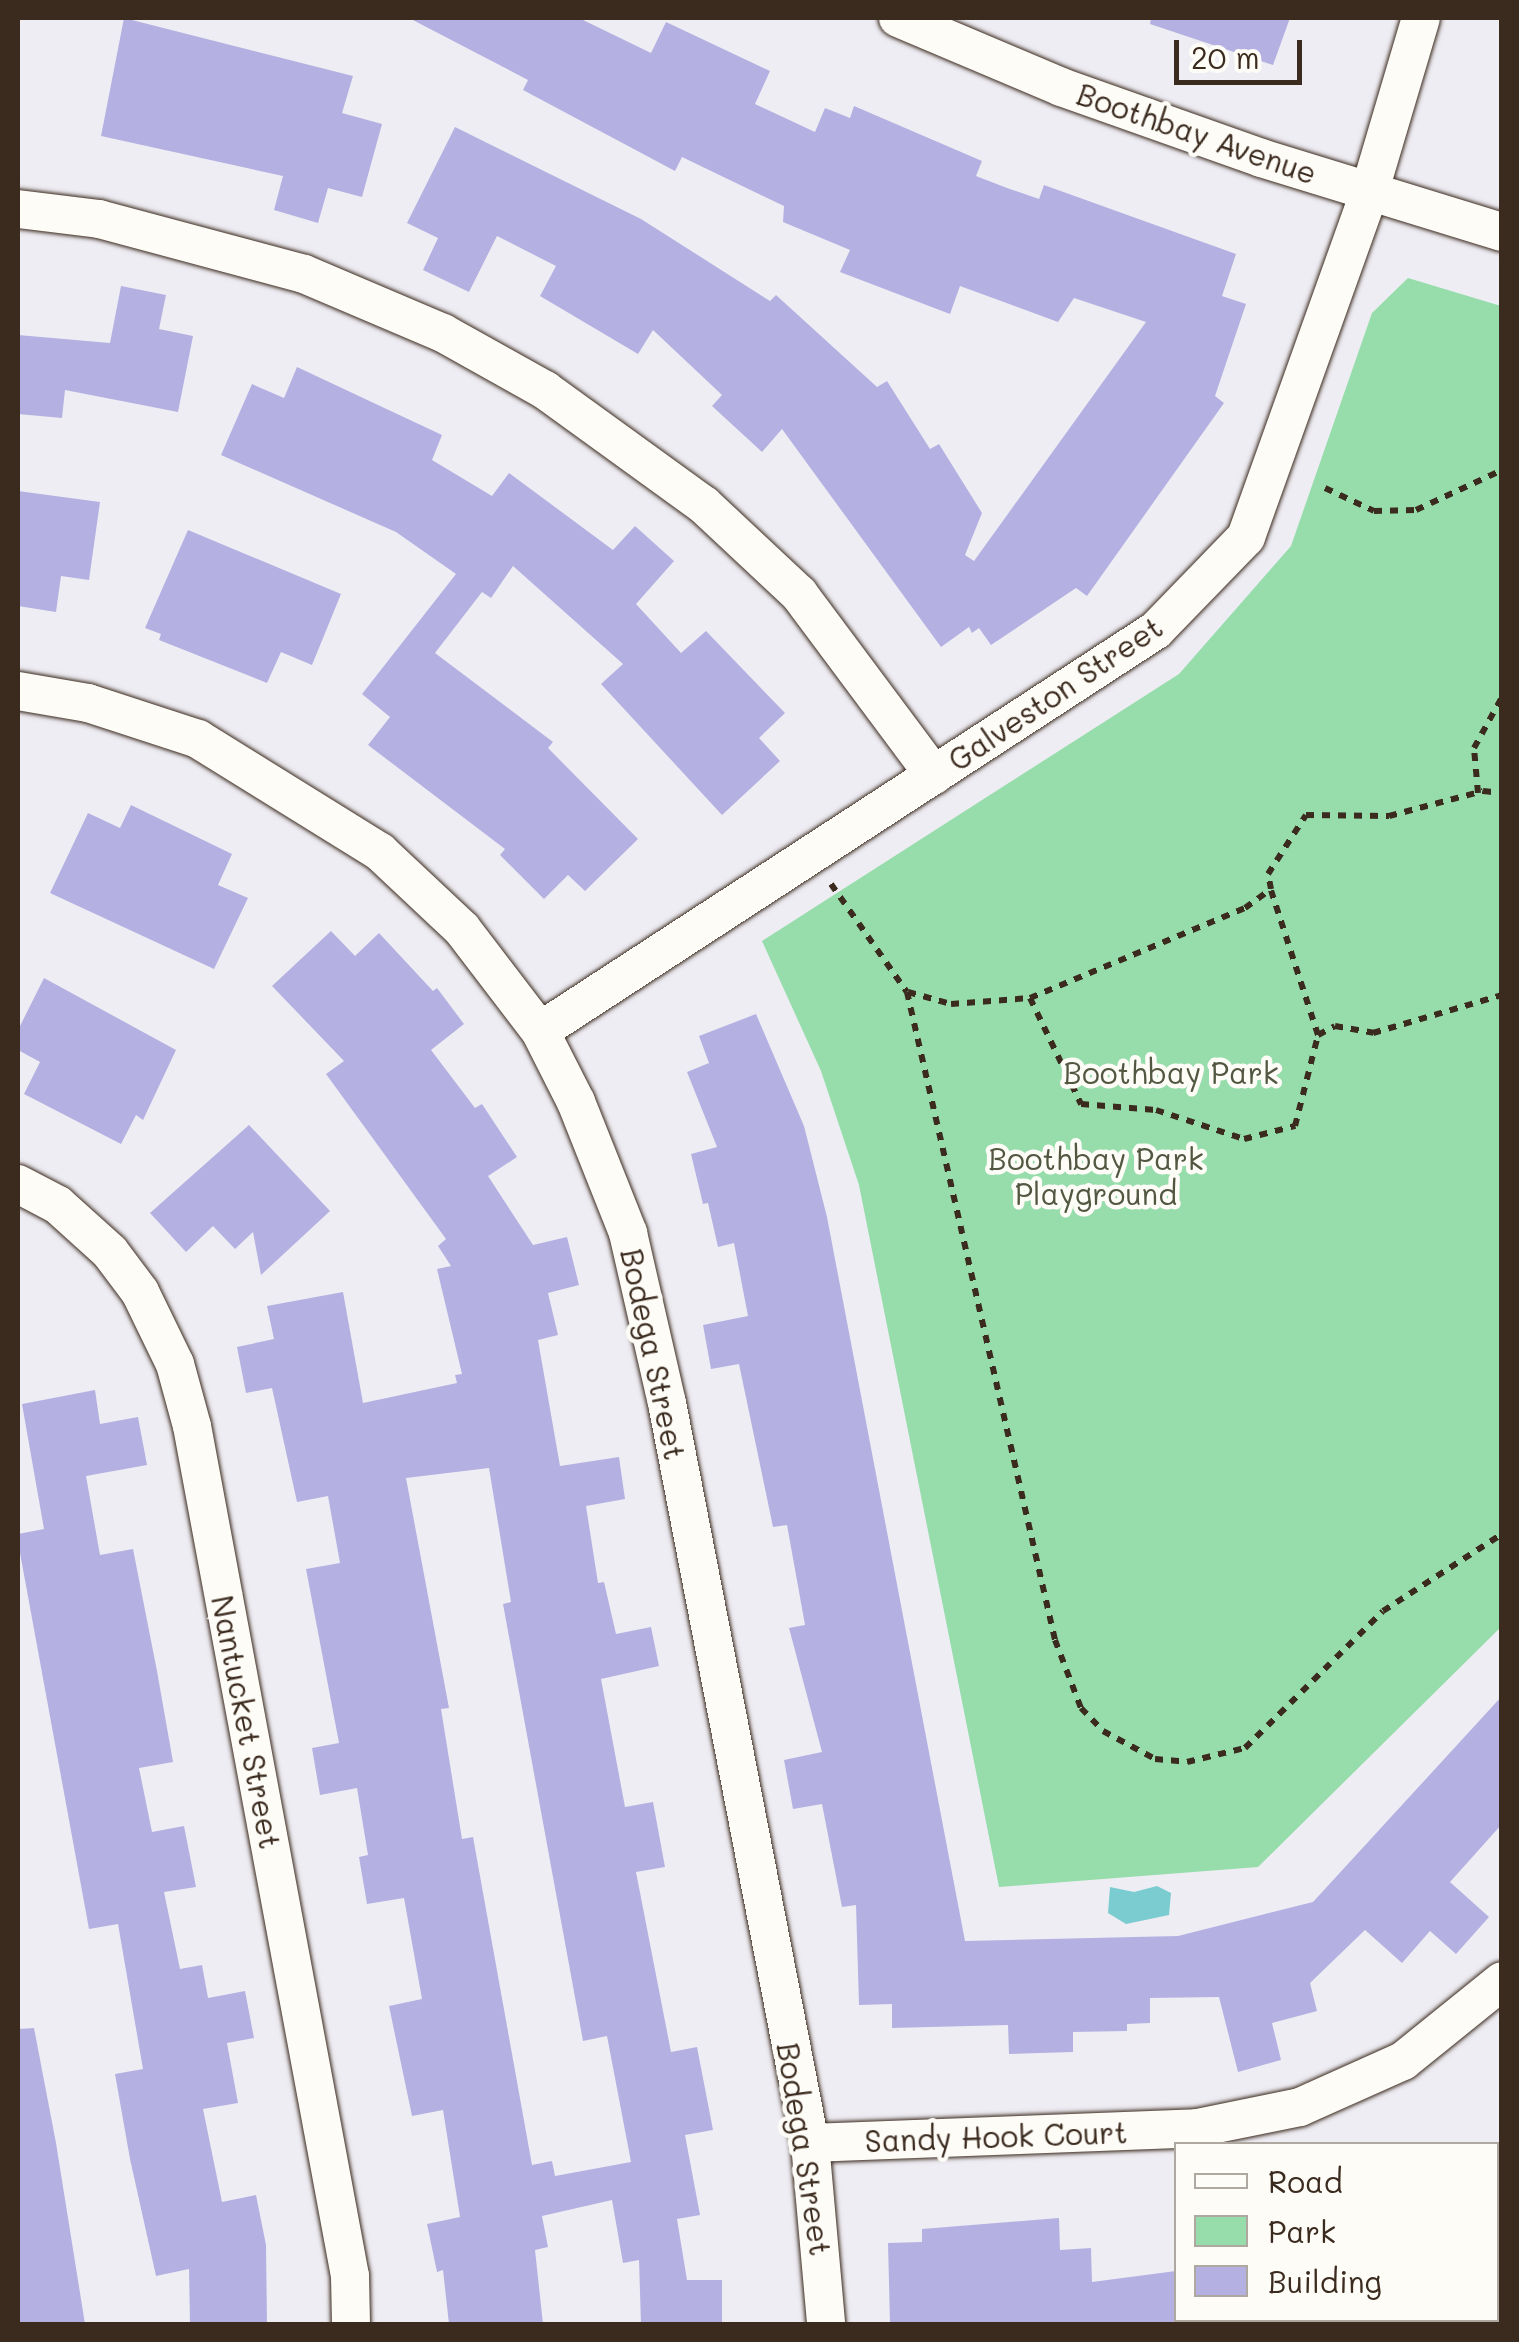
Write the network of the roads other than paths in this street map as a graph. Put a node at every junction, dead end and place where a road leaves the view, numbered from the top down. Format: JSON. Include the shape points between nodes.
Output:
{"nodes":[{"id":1,"x":898,"y":18,"type":"edge"},
{"id":2,"x":1420,"y":18,"type":"edge"},
{"id":3,"x":1370,"y":190,"type":"junction"},
{"id":4,"x":18,"y":210,"type":"edge"},
{"id":5,"x":1502,"y":232,"type":"edge"},
{"id":6,"x":18,"y":691,"type":"edge"},
{"id":7,"x":934,"y":774,"type":"junction"},
{"id":8,"x":540,"y":1032,"type":"junction"},
{"id":9,"x":18,"y":1184,"type":"edge"},
{"id":10,"x":1502,"y":1980,"type":"edge"},
{"id":11,"x":810,"y":2143,"type":"junction"},
{"id":12,"x":351,"y":2324,"type":"edge"},
{"id":13,"x":826,"y":2324,"type":"edge"}],
"edges":[{"from":1,"to":3,"type":"street","name":"Boothbay Avenue","via":[[1061,87]]},
{"from":2,"to":3,"type":"street","name":"Galveston Street"},
{"from":3,"to":5,"type":"street","name":"Boothbay Avenue"},
{"from":3,"to":7,"type":"street","name":"Galveston Street","via":[[1246,536],[1156,630]]},
{"from":4,"to":7,"type":"street","via":[[99,219],[304,274],[443,333],[545,390],[704,505],[799,594]]},
{"from":6,"to":8,"type":"street","name":"Bodega Street","via":[[88,704],[198,738],[300,797],[380,852],[462,930]]},
{"from":7,"to":8,"type":"street","name":"Galveston Street"},
{"from":8,"to":11,"type":"street","name":"Bodega Street","via":[[596,1151],[645,1301]]},
{"from":9,"to":12,"type":"street","name":"Nantucket Street","via":[[58,1206],[110,1252],[140,1292],[174,1364],[192,1426],[343,2238]]},
{"from":10,"to":11,"type":"street","name":"Sandy Hook Court","via":[[1403,2061],[1300,2107],[1197,2128]]},
{"from":11,"to":13,"type":"street","name":"Bodega Street"}]}
